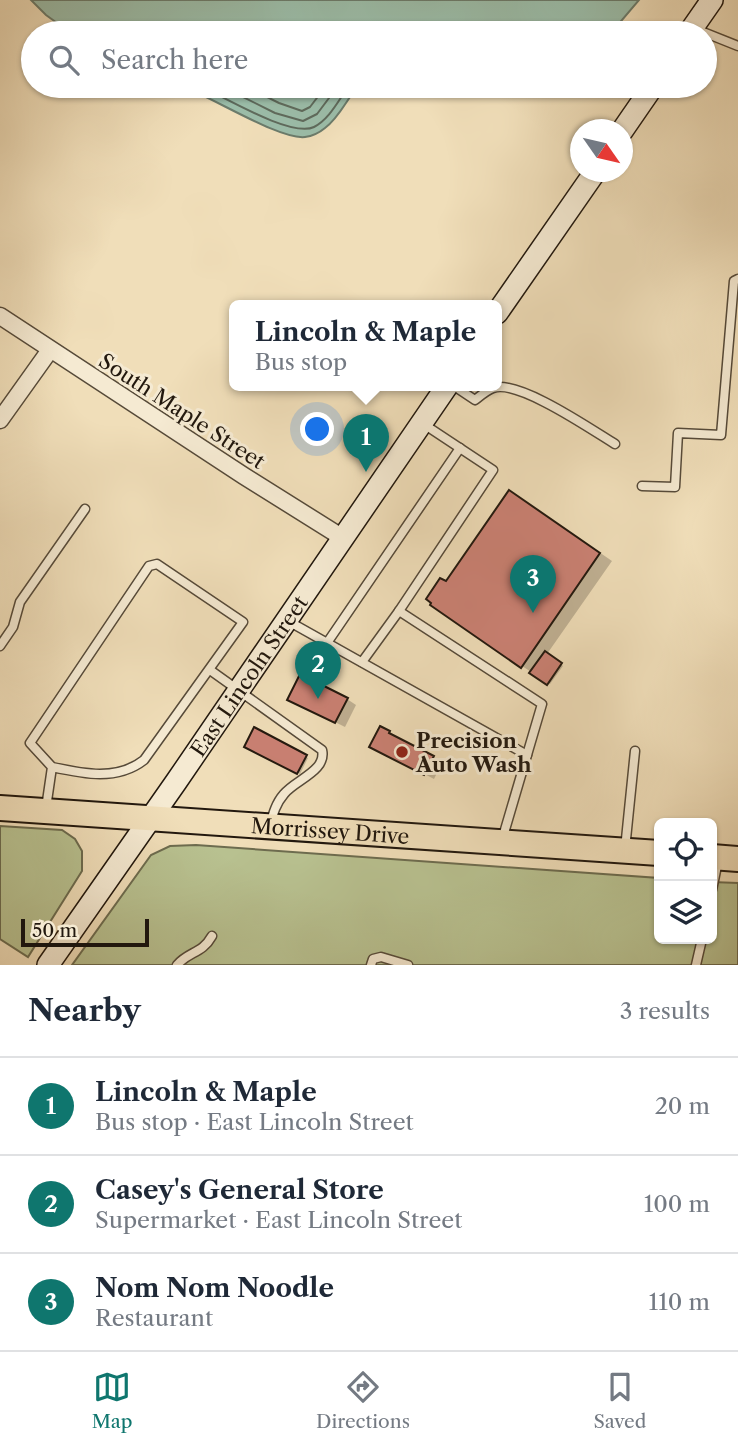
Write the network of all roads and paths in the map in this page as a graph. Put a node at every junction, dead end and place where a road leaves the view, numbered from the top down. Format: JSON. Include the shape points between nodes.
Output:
{"nodes":[{"id":1,"x":712,"y":0,"type":"edge"},
{"id":2,"x":697,"y":21,"type":"edge"},
{"id":3,"x":717,"y":39,"type":"edge"},
{"id":4,"x":738,"y":46,"type":"edge"},
{"id":5,"x":645,"y":98,"type":"edge"},
{"id":6,"x":630,"y":119,"type":"edge"},
{"id":7,"x":587,"y":182,"type":"edge"},
{"id":8,"x":738,"y":279,"type":"edge"},
{"id":9,"x":502,"y":306,"type":"edge"},
{"id":10,"x":0,"y":316,"type":"edge"},
{"id":11,"x":50,"y":350,"type":"junction"},
{"id":12,"x":502,"y":388,"type":"edge"},
{"id":13,"x":444,"y":391,"type":"edge"},
{"id":14,"x":462,"y":391,"type":"edge"},
{"id":15,"x":489,"y":391,"type":"edge"},
{"id":16,"x":0,"y":420,"type":"edge"},
{"id":17,"x":422,"y":423,"type":"junction"},
{"id":18,"x":615,"y":444,"type":"dead end"},
{"id":19,"x":460,"y":448,"type":"junction"},
{"id":20,"x":642,"y":486,"type":"dead end"},
{"id":21,"x":85,"y":509,"type":"dead end"},
{"id":22,"x":344,"y":538,"type":"junction"},
{"id":23,"x":399,"y":611,"type":"junction"},
{"id":24,"x":287,"y":620,"type":"junction"},
{"id":25,"x":327,"y":643,"type":"junction"},
{"id":26,"x":0,"y":646,"type":"edge"},
{"id":27,"x":362,"y":663,"type":"junction"},
{"id":28,"x":210,"y":670,"type":"junction"},
{"id":29,"x":239,"y":691,"type":"junction"},
{"id":30,"x":635,"y":751,"type":"dead end"},
{"id":31,"x":527,"y":755,"type":"junction"},
{"id":32,"x":52,"y":767,"type":"junction"},
{"id":33,"x":0,"y":808,"type":"edge"},
{"id":34,"x":46,"y":811,"type":"junction"},
{"id":35,"x":151,"y":818,"type":"junction"},
{"id":36,"x":270,"y":826,"type":"junction"},
{"id":37,"x":501,"y":843,"type":"junction"},
{"id":38,"x":625,"y":851,"type":"junction"},
{"id":39,"x":654,"y":853,"type":"edge"},
{"id":40,"x":723,"y":858,"type":"edge"},
{"id":41,"x":715,"y":881,"type":"edge"},
{"id":42,"x":212,"y":936,"type":"dead end"},
{"id":43,"x":701,"y":944,"type":"edge"},
{"id":44,"x":48,"y":965,"type":"edge"},
{"id":45,"x":177,"y":965,"type":"edge"},
{"id":46,"x":371,"y":965,"type":"edge"},
{"id":47,"x":408,"y":965,"type":"edge"},
{"id":48,"x":696,"y":965,"type":"edge"}],
"edges":[{"from":1,"to":2,"type":"main road"},
{"from":3,"to":4,"type":"lane"},
{"from":5,"to":6,"type":"main road"},
{"from":7,"to":9,"type":"main road"},
{"from":8,"to":20,"type":"lane","via":[[734,281],[721,435],[678,433],[675,487]]},
{"from":10,"to":11,"type":"street","name":"South Maple Street"},
{"from":11,"to":16,"type":"street"},
{"from":11,"to":22,"type":"street","name":"South Maple Street"},
{"from":12,"to":18,"type":"lane","via":[[552,406]]},
{"from":13,"to":17,"type":"main road","name":"East Lincoln Street"},
{"from":14,"to":15,"type":"lane","via":[[475,400]]},
{"from":17,"to":19,"type":"lane"},
{"from":17,"to":22,"type":"main road","name":"East Lincoln Street"},
{"from":19,"to":23,"type":"lane","via":[[492,470]]},
{"from":19,"to":25,"type":"lane"},
{"from":21,"to":26,"type":"lane","via":[[20,602],[13,626]]},
{"from":22,"to":24,"type":"main road","name":"East Lincoln Street"},
{"from":23,"to":27,"type":"lane"},
{"from":23,"to":31,"type":"lane","via":[[542,704]]},
{"from":24,"to":25,"type":"lane"},
{"from":24,"to":29,"type":"main road","name":"East Lincoln Street"},
{"from":25,"to":27,"type":"lane"},
{"from":27,"to":31,"type":"lane"},
{"from":28,"to":29,"type":"lane"},
{"from":28,"to":32,"type":"lane","via":[[133,769],[113,775]]},
{"from":28,"to":32,"type":"lane","via":[[243,622],[157,564],[149,566],[30,743]]},
{"from":29,"to":35,"type":"main road","name":"East Lincoln Street"},
{"from":29,"to":36,"type":"lane","via":[[318,745],[324,754],[316,768],[284,794]]},
{"from":30,"to":38,"type":"lane"},
{"from":31,"to":37,"type":"lane"},
{"from":32,"to":34,"type":"lane"},
{"from":33,"to":34,"type":"main road","name":"Morrissey Drive"},
{"from":34,"to":35,"type":"main road","name":"Morrissey Drive"},
{"from":35,"to":36,"type":"main road","name":"Morrissey Drive"},
{"from":35,"to":44,"type":"main road","name":"East Lincoln Street"},
{"from":36,"to":37,"type":"main road","name":"Morrissey Drive"},
{"from":37,"to":38,"type":"main road","name":"Morrissey Drive"},
{"from":38,"to":39,"type":"main road","name":"Morrissey Drive"},
{"from":40,"to":41,"type":"lane"},
{"from":42,"to":45,"type":"lane","via":[[205,948]]},
{"from":43,"to":48,"type":"lane"},
{"from":46,"to":47,"type":"lane","via":[[380,957]]}]}
